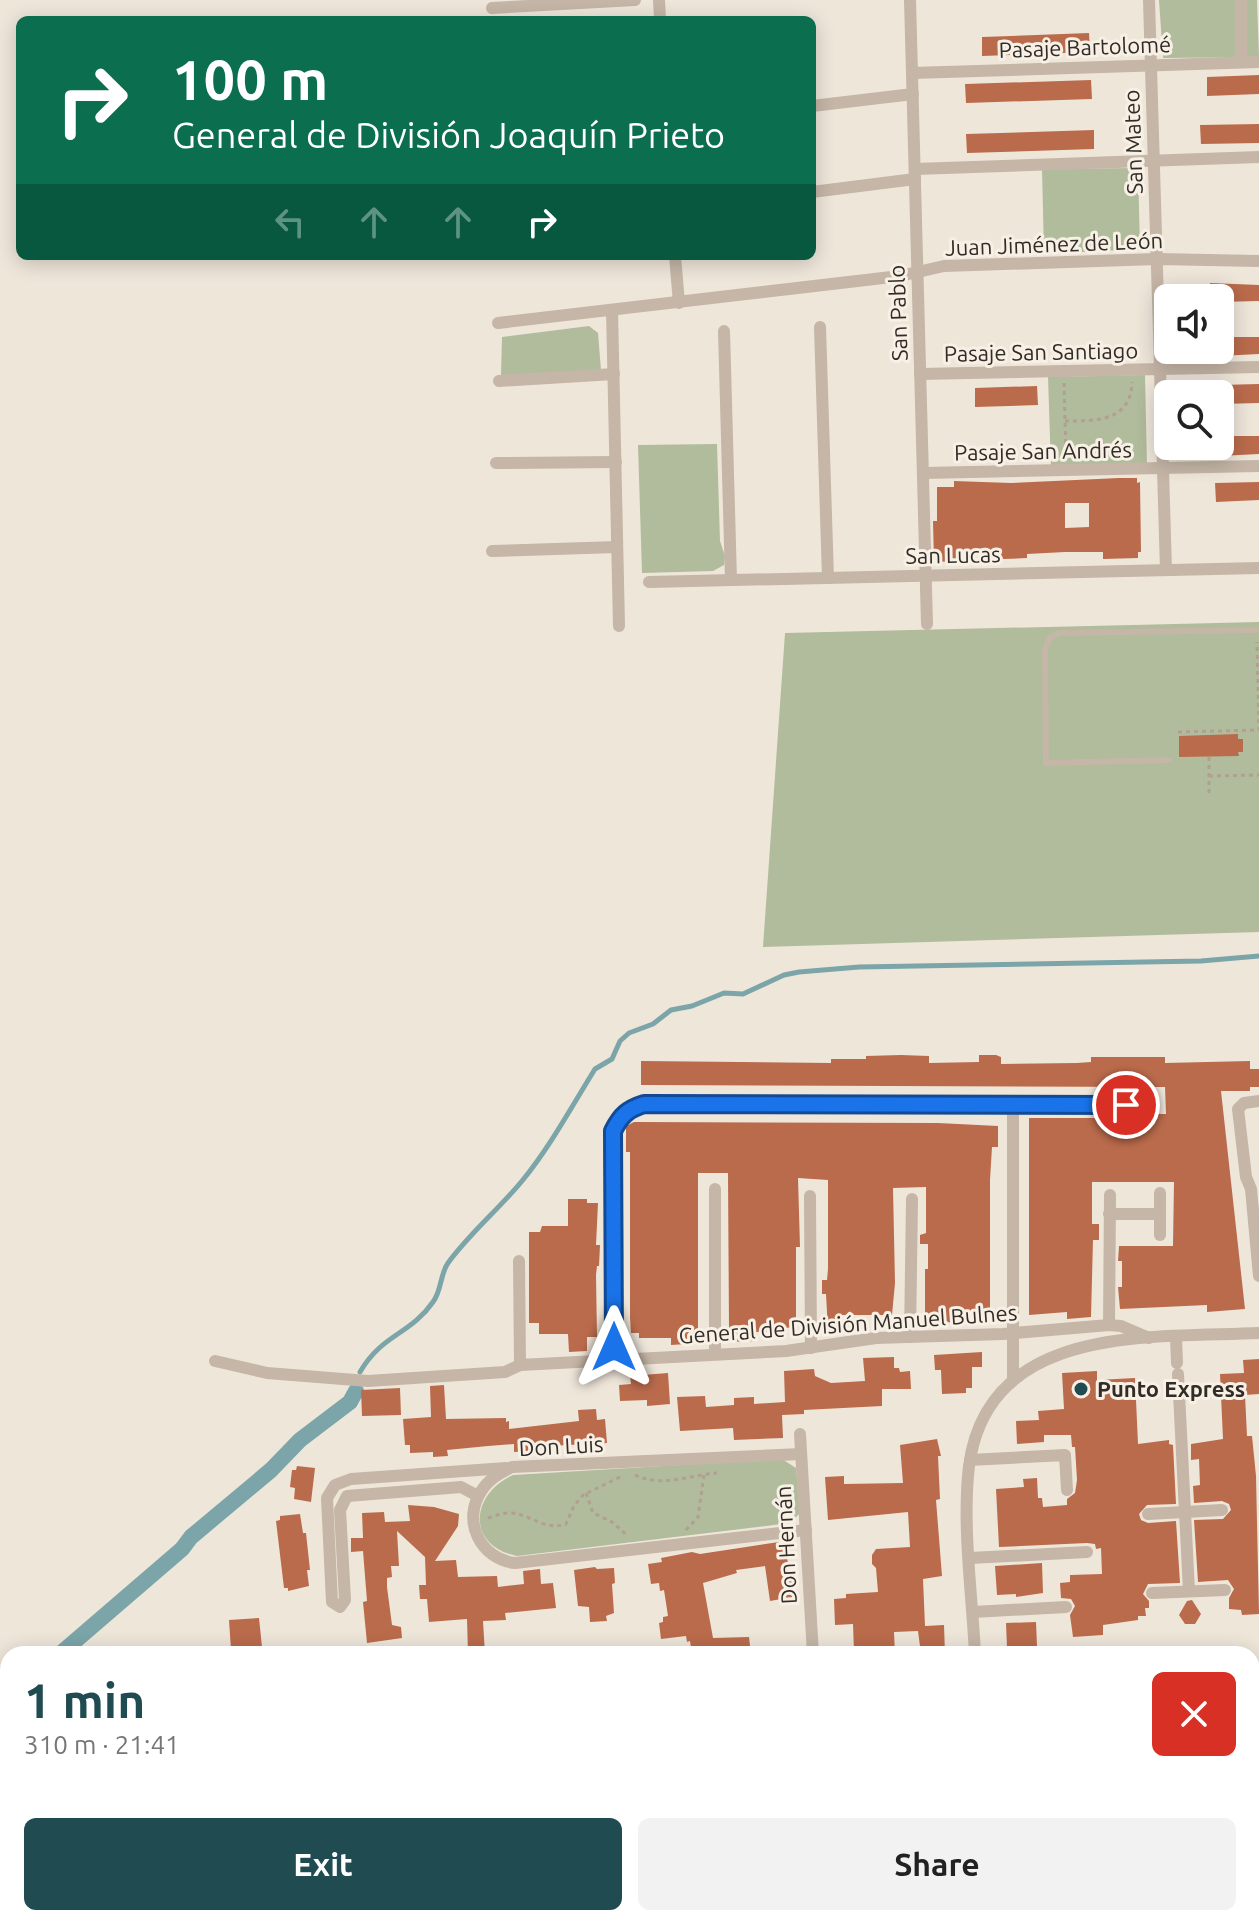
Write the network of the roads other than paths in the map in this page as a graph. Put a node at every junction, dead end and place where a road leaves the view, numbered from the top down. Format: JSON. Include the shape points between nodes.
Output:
{"nodes":[{"id":1,"x":635,"y":0,"type":"edge"},
{"id":2,"x":910,"y":0,"type":"edge"},
{"id":3,"x":1149,"y":0,"type":"edge"},
{"id":4,"x":1241,"y":0,"type":"edge"},
{"id":5,"x":492,"y":8,"type":"dead end"},
{"id":6,"x":1241,"y":62,"type":"junction"},
{"id":7,"x":1259,"y":62,"type":"edge"},
{"id":8,"x":1151,"y":65,"type":"junction"},
{"id":9,"x":912,"y":73,"type":"junction"},
{"id":10,"x":913,"y":94,"type":"junction"},
{"id":11,"x":816,"y":106,"type":"edge"},
{"id":12,"x":1259,"y":157,"type":"edge"},
{"id":13,"x":1154,"y":160,"type":"junction"},
{"id":14,"x":915,"y":174,"type":"junction"},
{"id":15,"x":816,"y":191,"type":"edge"},
{"id":16,"x":1157,"y":259,"type":"junction"},
{"id":17,"x":675,"y":260,"type":"edge"},
{"id":18,"x":1259,"y":261,"type":"edge"},
{"id":19,"x":916,"y":272,"type":"junction"},
{"id":20,"x":679,"y":303,"type":"junction"},
{"id":21,"x":612,"y":310,"type":"junction"},
{"id":22,"x":498,"y":323,"type":"dead end"},
{"id":23,"x":820,"y":327,"type":"dead end"},
{"id":24,"x":724,"y":331,"type":"dead end"},
{"id":25,"x":1259,"y":367,"type":"edge"},
{"id":26,"x":1160,"y":369,"type":"junction"},
{"id":27,"x":614,"y":374,"type":"junction"},
{"id":28,"x":920,"y":374,"type":"junction"},
{"id":29,"x":499,"y":381,"type":"dead end"},
{"id":30,"x":616,"y":462,"type":"junction"},
{"id":31,"x":496,"y":463,"type":"dead end"},
{"id":32,"x":1259,"y":466,"type":"edge"},
{"id":33,"x":1163,"y":468,"type":"junction"},
{"id":34,"x":923,"y":473,"type":"junction"},
{"id":35,"x":617,"y":547,"type":"junction"},
{"id":36,"x":492,"y":551,"type":"dead end"},
{"id":37,"x":1259,"y":568,"type":"edge"},
{"id":38,"x":1166,"y":570,"type":"junction"},
{"id":39,"x":926,"y":576,"type":"junction"},
{"id":40,"x":828,"y":578,"type":"junction"},
{"id":41,"x":731,"y":580,"type":"junction"},
{"id":42,"x":649,"y":582,"type":"dead end"},
{"id":43,"x":927,"y":624,"type":"dead end"},
{"id":44,"x":619,"y":626,"type":"dead end"},
{"id":45,"x":1259,"y":630,"type":"edge"},
{"id":46,"x":1169,"y":760,"type":"dead end"},
{"id":47,"x":1259,"y":1101,"type":"edge"},
{"id":48,"x":1013,"y":1105,"type":"junction"},
{"id":49,"x":1154,"y":1105,"type":"dead end"},
{"id":50,"x":715,"y":1189,"type":"dead end"},
{"id":51,"x":1255,"y":1189,"type":"edge"},
{"id":52,"x":1160,"y":1193,"type":"dead end"},
{"id":53,"x":1110,"y":1195,"type":"dead end"},
{"id":54,"x":810,"y":1196,"type":"dead end"},
{"id":55,"x":912,"y":1199,"type":"dead end"},
{"id":56,"x":1109,"y":1214,"type":"junction"},
{"id":57,"x":1160,"y":1214,"type":"junction"},
{"id":58,"x":1257,"y":1230,"type":"edge"},
{"id":59,"x":1160,"y":1235,"type":"dead end"},
{"id":60,"x":519,"y":1261,"type":"dead end"},
{"id":61,"x":1259,"y":1276,"type":"edge"},
{"id":62,"x":1109,"y":1325,"type":"junction"},
{"id":63,"x":1259,"y":1333,"type":"edge"},
{"id":64,"x":1013,"y":1334,"type":"junction"},
{"id":65,"x":910,"y":1337,"type":"junction"},
{"id":66,"x":1176,"y":1337,"type":"junction"},
{"id":67,"x":1149,"y":1338,"type":"junction"},
{"id":68,"x":811,"y":1348,"type":"junction"},
{"id":69,"x":715,"y":1354,"type":"junction"},
{"id":70,"x":614,"y":1359,"type":"junction"},
{"id":71,"x":215,"y":1361,"type":"dead end"},
{"id":72,"x":520,"y":1365,"type":"junction"},
{"id":73,"x":1013,"y":1380,"type":"junction"},
{"id":74,"x":800,"y":1434,"type":"dead end"},
{"id":75,"x":801,"y":1454,"type":"junction"},
{"id":76,"x":970,"y":1460,"type":"junction"},
{"id":77,"x":512,"y":1467,"type":"junction"},
{"id":78,"x":463,"y":1470,"type":"junction"},
{"id":79,"x":449,"y":1487,"type":"junction"},
{"id":80,"x":1067,"y":1490,"type":"dead end"},
{"id":81,"x":478,"y":1496,"type":"junction"},
{"id":82,"x":1222,"y":1510,"type":"dead end"},
{"id":83,"x":1185,"y":1512,"type":"junction"},
{"id":84,"x":1148,"y":1514,"type":"dead end"},
{"id":85,"x":806,"y":1530,"type":"junction"},
{"id":86,"x":1087,"y":1552,"type":"dead end"},
{"id":87,"x":970,"y":1558,"type":"junction"},
{"id":88,"x":1225,"y":1590,"type":"dead end"},
{"id":89,"x":1189,"y":1591,"type":"junction"},
{"id":90,"x":1152,"y":1593,"type":"dead end"},
{"id":91,"x":1066,"y":1607,"type":"dead end"},
{"id":92,"x":973,"y":1612,"type":"junction"},
{"id":93,"x":813,"y":1646,"type":"edge"},
{"id":94,"x":975,"y":1646,"type":"edge"}],
"edges":[{"from":1,"to":5,"type":"street"},
{"from":2,"to":9,"type":"street","name":"San Pablo"},
{"from":3,"to":8,"type":"street","name":"San Mateo"},
{"from":4,"to":6,"type":"street"},
{"from":6,"to":7,"type":"street","name":"Pasaje Bartolomé"},
{"from":6,"to":8,"type":"street","name":"Pasaje Bartolomé"},
{"from":8,"to":9,"type":"street","name":"Pasaje Bartolomé"},
{"from":8,"to":13,"type":"street","name":"San Mateo"},
{"from":9,"to":10,"type":"street","name":"San Pablo"},
{"from":10,"to":11,"type":"street"},
{"from":10,"to":14,"type":"street","name":"San Pablo"},
{"from":12,"to":13,"type":"street"},
{"from":13,"to":14,"type":"street"},
{"from":13,"to":16,"type":"street","name":"San Mateo"},
{"from":14,"to":15,"type":"street"},
{"from":14,"to":19,"type":"street","name":"San Pablo"},
{"from":16,"to":18,"type":"street","name":"Juan Jiménez de León"},
{"from":16,"to":19,"type":"street","name":"Juan Jiménez de León","via":[[944,266]]},
{"from":16,"to":26,"type":"street","name":"San Mateo"},
{"from":17,"to":20,"type":"street"},
{"from":19,"to":20,"type":"street","name":"Juan Jiménez de León"},
{"from":19,"to":28,"type":"street","name":"San Pablo"},
{"from":20,"to":21,"type":"street","name":"Juan Jiménez de León"},
{"from":21,"to":22,"type":"street","name":"Juan Jiménez de León"},
{"from":21,"to":27,"type":"street"},
{"from":23,"to":40,"type":"street"},
{"from":24,"to":41,"type":"street"},
{"from":25,"to":26,"type":"street","name":"Pasaje San Santiago"},
{"from":26,"to":28,"type":"street","name":"Pasaje San Santiago"},
{"from":26,"to":33,"type":"street","name":"San Mateo"},
{"from":27,"to":29,"type":"street"},
{"from":27,"to":30,"type":"street"},
{"from":28,"to":34,"type":"street","name":"San Pablo"},
{"from":30,"to":31,"type":"street"},
{"from":30,"to":35,"type":"street"},
{"from":32,"to":33,"type":"street","name":"Pasaje San Andrés"},
{"from":33,"to":34,"type":"street","name":"Pasaje San Andrés"},
{"from":33,"to":38,"type":"street","name":"San Mateo"},
{"from":34,"to":39,"type":"street","name":"San Pablo"},
{"from":35,"to":36,"type":"street"},
{"from":35,"to":44,"type":"street"},
{"from":37,"to":38,"type":"street","name":"San Lucas"},
{"from":38,"to":39,"type":"street","name":"San Lucas"},
{"from":39,"to":40,"type":"street","name":"San Lucas"},
{"from":39,"to":43,"type":"street","name":"San Pablo"},
{"from":40,"to":41,"type":"street","name":"San Lucas"},
{"from":41,"to":42,"type":"street","name":"San Lucas"},
{"from":45,"to":46,"type":"lane","via":[[1059,633],[1049,638],[1046,763]]},
{"from":47,"to":51,"type":"street","via":[[1238,1109],[1246,1177]]},
{"from":48,"to":49,"type":"street"},
{"from":48,"to":64,"type":"street"},
{"from":48,"to":70,"type":"street","via":[[631,1108],[613,1131]]},
{"from":50,"to":69,"type":"street"},
{"from":51,"to":58,"type":"street"},
{"from":52,"to":57,"type":"street"},
{"from":53,"to":56,"type":"street"},
{"from":54,"to":68,"type":"street"},
{"from":55,"to":65,"type":"street"},
{"from":56,"to":57,"type":"street"},
{"from":56,"to":62,"type":"street"},
{"from":57,"to":59,"type":"street"},
{"from":58,"to":61,"type":"street"},
{"from":60,"to":72,"type":"street"},
{"from":62,"to":64,"type":"street","name":"General de División Manuel Bulnes"},
{"from":62,"to":67,"type":"street","name":"General de División Manuel Bulnes"},
{"from":63,"to":66,"type":"street"},
{"from":64,"to":65,"type":"street","name":"General de División Manuel Bulnes"},
{"from":64,"to":73,"type":"street"},
{"from":65,"to":68,"type":"street","name":"General de División Manuel Bulnes"},
{"from":66,"to":67,"type":"street"},
{"from":66,"to":83,"type":"street"},
{"from":67,"to":73,"type":"street","via":[[1069,1351]]},
{"from":68,"to":69,"type":"street","name":"General de División Manuel Bulnes"},
{"from":69,"to":70,"type":"street","name":"General de División Manuel Bulnes"},
{"from":70,"to":72,"type":"street","name":"General de División Manuel Bulnes"},
{"from":71,"to":72,"type":"street","name":"General de División Manuel Bulnes","via":[[267,1373],[368,1381],[505,1372]]},
{"from":73,"to":76,"type":"street","via":[[987,1412]]},
{"from":74,"to":75,"type":"street","name":"Don Hernán"},
{"from":75,"to":77,"type":"street","name":"Don Luis"},
{"from":75,"to":85,"type":"street","name":"Don Hernán"},
{"from":76,"to":80,"type":"street","via":[[1065,1455]]},
{"from":76,"to":87,"type":"street"},
{"from":77,"to":78,"type":"street"},
{"from":77,"to":81,"type":"street","name":"Don Luis"},
{"from":78,"to":79,"type":"street"},
{"from":78,"to":79,"type":"street","via":[[351,1479],[330,1490],[334,1605],[340,1607],[345,1600],[340,1510],[347,1496]]},
{"from":79,"to":81,"type":"street","via":[[469,1489]]},
{"from":81,"to":85,"type":"street","via":[[474,1519],[480,1543],[498,1559],[515,1563]]},
{"from":82,"to":83,"type":"street"},
{"from":83,"to":84,"type":"street"},
{"from":83,"to":89,"type":"street"},
{"from":85,"to":93,"type":"street","name":"Don Hernán"},
{"from":86,"to":87,"type":"street"},
{"from":87,"to":92,"type":"street"},
{"from":88,"to":89,"type":"street"},
{"from":89,"to":90,"type":"street"},
{"from":91,"to":92,"type":"street"},
{"from":92,"to":94,"type":"street"}]}
